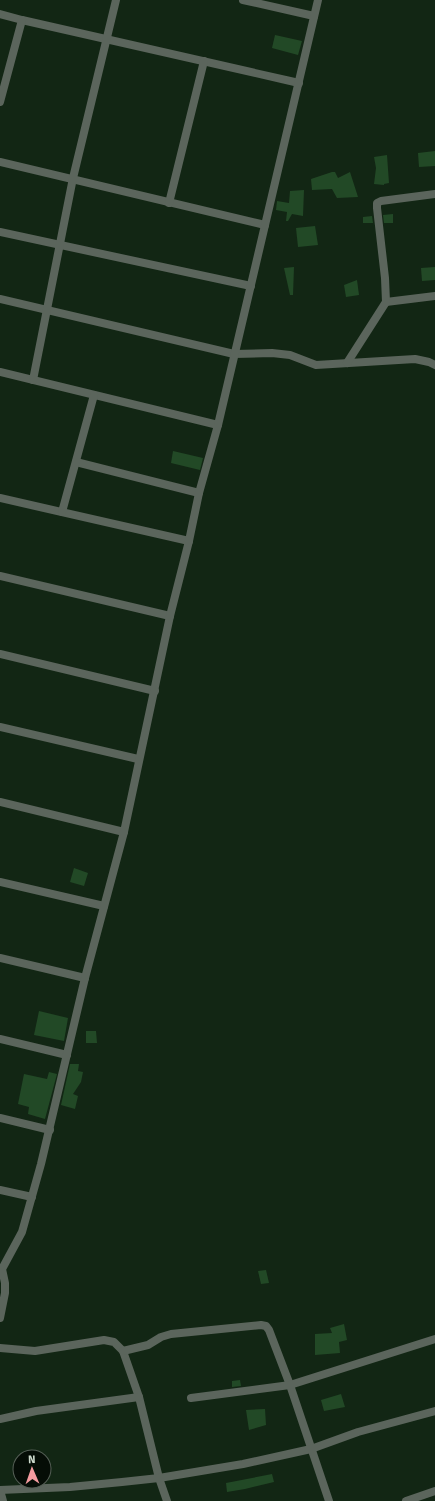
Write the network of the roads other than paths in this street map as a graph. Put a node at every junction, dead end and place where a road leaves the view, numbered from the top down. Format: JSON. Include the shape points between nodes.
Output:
{"nodes":[{"id":1,"x":116,"y":0,"type":"edge"},
{"id":2,"x":243,"y":0,"type":"edge"},
{"id":3,"x":318,"y":0,"type":"edge"},
{"id":4,"x":0,"y":14,"type":"edge"},
{"id":5,"x":314,"y":16,"type":"junction"},
{"id":6,"x":22,"y":20,"type":"junction"},
{"id":7,"x":107,"y":39,"type":"junction"},
{"id":8,"x":204,"y":62,"type":"junction"},
{"id":9,"x":299,"y":83,"type":"junction"},
{"id":10,"x":0,"y":102,"type":"edge"},
{"id":11,"x":0,"y":162,"type":"edge"},
{"id":12,"x":73,"y":179,"type":"junction"},
{"id":13,"x":435,"y":194,"type":"edge"},
{"id":14,"x":169,"y":203,"type":"junction"},
{"id":15,"x":265,"y":225,"type":"junction"},
{"id":16,"x":0,"y":232,"type":"edge"},
{"id":17,"x":60,"y":245,"type":"junction"},
{"id":18,"x":251,"y":286,"type":"junction"},
{"id":19,"x":435,"y":296,"type":"edge"},
{"id":20,"x":0,"y":299,"type":"edge"},
{"id":21,"x":386,"y":302,"type":"junction"},
{"id":22,"x":46,"y":310,"type":"junction"},
{"id":23,"x":234,"y":354,"type":"junction"},
{"id":24,"x":347,"y":362,"type":"junction"},
{"id":25,"x":435,"y":365,"type":"edge"},
{"id":26,"x":0,"y":372,"type":"edge"},
{"id":27,"x":33,"y":380,"type":"junction"},
{"id":28,"x":94,"y":395,"type":"junction"},
{"id":29,"x":218,"y":425,"type":"junction"},
{"id":30,"x":76,"y":462,"type":"junction"},
{"id":31,"x":199,"y":493,"type":"junction"},
{"id":32,"x":0,"y":498,"type":"edge"},
{"id":33,"x":62,"y":512,"type":"junction"},
{"id":34,"x":189,"y":541,"type":"junction"},
{"id":35,"x":0,"y":576,"type":"edge"},
{"id":36,"x":170,"y":616,"type":"junction"},
{"id":37,"x":0,"y":654,"type":"edge"},
{"id":38,"x":155,"y":691,"type":"junction"},
{"id":39,"x":0,"y":727,"type":"edge"},
{"id":40,"x":138,"y":759,"type":"junction"},
{"id":41,"x":0,"y":802,"type":"edge"},
{"id":42,"x":124,"y":832,"type":"junction"},
{"id":43,"x":0,"y":882,"type":"edge"},
{"id":44,"x":104,"y":906,"type":"junction"},
{"id":45,"x":0,"y":958,"type":"edge"},
{"id":46,"x":85,"y":978,"type":"junction"},
{"id":47,"x":0,"y":1039,"type":"edge"},
{"id":48,"x":66,"y":1055,"type":"junction"},
{"id":49,"x":0,"y":1118,"type":"edge"},
{"id":50,"x":50,"y":1130,"type":"junction"},
{"id":51,"x":0,"y":1190,"type":"edge"},
{"id":52,"x":32,"y":1197,"type":"junction"},
{"id":53,"x":1,"y":1269,"type":"edge"},
{"id":54,"x":0,"y":1318,"type":"edge"},
{"id":55,"x":435,"y":1339,"type":"edge"},
{"id":56,"x":0,"y":1348,"type":"edge"},
{"id":57,"x":123,"y":1351,"type":"junction"},
{"id":58,"x":290,"y":1385,"type":"junction"},
{"id":59,"x":139,"y":1397,"type":"junction"},
{"id":60,"x":191,"y":1398,"type":"dead end"},
{"id":61,"x":435,"y":1411,"type":"edge"},
{"id":62,"x":0,"y":1420,"type":"edge"},
{"id":63,"x":311,"y":1449,"type":"junction"},
{"id":64,"x":159,"y":1478,"type":"junction"},
{"id":65,"x":0,"y":1490,"type":"edge"},
{"id":66,"x":435,"y":1491,"type":"edge"},
{"id":67,"x":3,"y":1501,"type":"edge"},
{"id":68,"x":167,"y":1501,"type":"edge"},
{"id":69,"x":329,"y":1501,"type":"edge"},
{"id":70,"x":406,"y":1501,"type":"edge"}],
"edges":[{"from":1,"to":7,"type":"street"},
{"from":2,"to":5,"type":"street"},
{"from":3,"to":5,"type":"street"},
{"from":4,"to":6,"type":"street"},
{"from":5,"to":9,"type":"street"},
{"from":6,"to":7,"type":"street"},
{"from":6,"to":10,"type":"street"},
{"from":7,"to":8,"type":"street"},
{"from":7,"to":12,"type":"street"},
{"from":8,"to":9,"type":"street"},
{"from":8,"to":14,"type":"street"},
{"from":9,"to":15,"type":"street"},
{"from":11,"to":12,"type":"street"},
{"from":12,"to":14,"type":"street"},
{"from":12,"to":17,"type":"street"},
{"from":13,"to":21,"type":"street","via":[[377,203]]},
{"from":14,"to":15,"type":"street"},
{"from":15,"to":18,"type":"street"},
{"from":16,"to":17,"type":"street"},
{"from":17,"to":18,"type":"street"},
{"from":17,"to":22,"type":"street"},
{"from":18,"to":23,"type":"street"},
{"from":19,"to":21,"type":"street"},
{"from":20,"to":22,"type":"street"},
{"from":21,"to":24,"type":"street"},
{"from":22,"to":23,"type":"street"},
{"from":22,"to":27,"type":"street"},
{"from":23,"to":24,"type":"street","via":[[290,355],[316,364]]},
{"from":23,"to":29,"type":"street"},
{"from":24,"to":25,"type":"street","via":[[415,359]]},
{"from":26,"to":27,"type":"street"},
{"from":27,"to":28,"type":"street"},
{"from":28,"to":29,"type":"street"},
{"from":28,"to":30,"type":"street"},
{"from":29,"to":31,"type":"street"},
{"from":30,"to":31,"type":"street"},
{"from":30,"to":33,"type":"street"},
{"from":31,"to":34,"type":"street"},
{"from":32,"to":33,"type":"street"},
{"from":33,"to":34,"type":"street"},
{"from":34,"to":36,"type":"street"},
{"from":35,"to":36,"type":"street"},
{"from":36,"to":38,"type":"street"},
{"from":37,"to":38,"type":"street"},
{"from":38,"to":40,"type":"street"},
{"from":39,"to":40,"type":"street"},
{"from":40,"to":42,"type":"street"},
{"from":41,"to":42,"type":"street"},
{"from":42,"to":44,"type":"street"},
{"from":43,"to":44,"type":"street"},
{"from":44,"to":46,"type":"street"},
{"from":45,"to":46,"type":"street"},
{"from":46,"to":48,"type":"street"},
{"from":47,"to":48,"type":"street"},
{"from":48,"to":50,"type":"street"},
{"from":49,"to":50,"type":"street"},
{"from":50,"to":52,"type":"street"},
{"from":51,"to":52,"type":"street"},
{"from":52,"to":53,"type":"street","via":[[22,1232]]},
{"from":53,"to":54,"type":"street","via":[[5,1293]]},
{"from":55,"to":58,"type":"street"},
{"from":56,"to":57,"type":"street","via":[[35,1351],[104,1340],[114,1342]]},
{"from":57,"to":58,"type":"street","via":[[148,1345],[171,1334],[266,1326]]},
{"from":57,"to":59,"type":"street"},
{"from":58,"to":60,"type":"street"},
{"from":58,"to":63,"type":"street"},
{"from":59,"to":62,"type":"street","via":[[36,1411]]},
{"from":59,"to":64,"type":"street"},
{"from":61,"to":63,"type":"street","via":[[358,1432]]},
{"from":63,"to":64,"type":"street"},
{"from":63,"to":69,"type":"street"},
{"from":64,"to":65,"type":"street","via":[[70,1487]]},
{"from":64,"to":68,"type":"street"},
{"from":65,"to":67,"type":"street"},
{"from":66,"to":70,"type":"street"}]}
